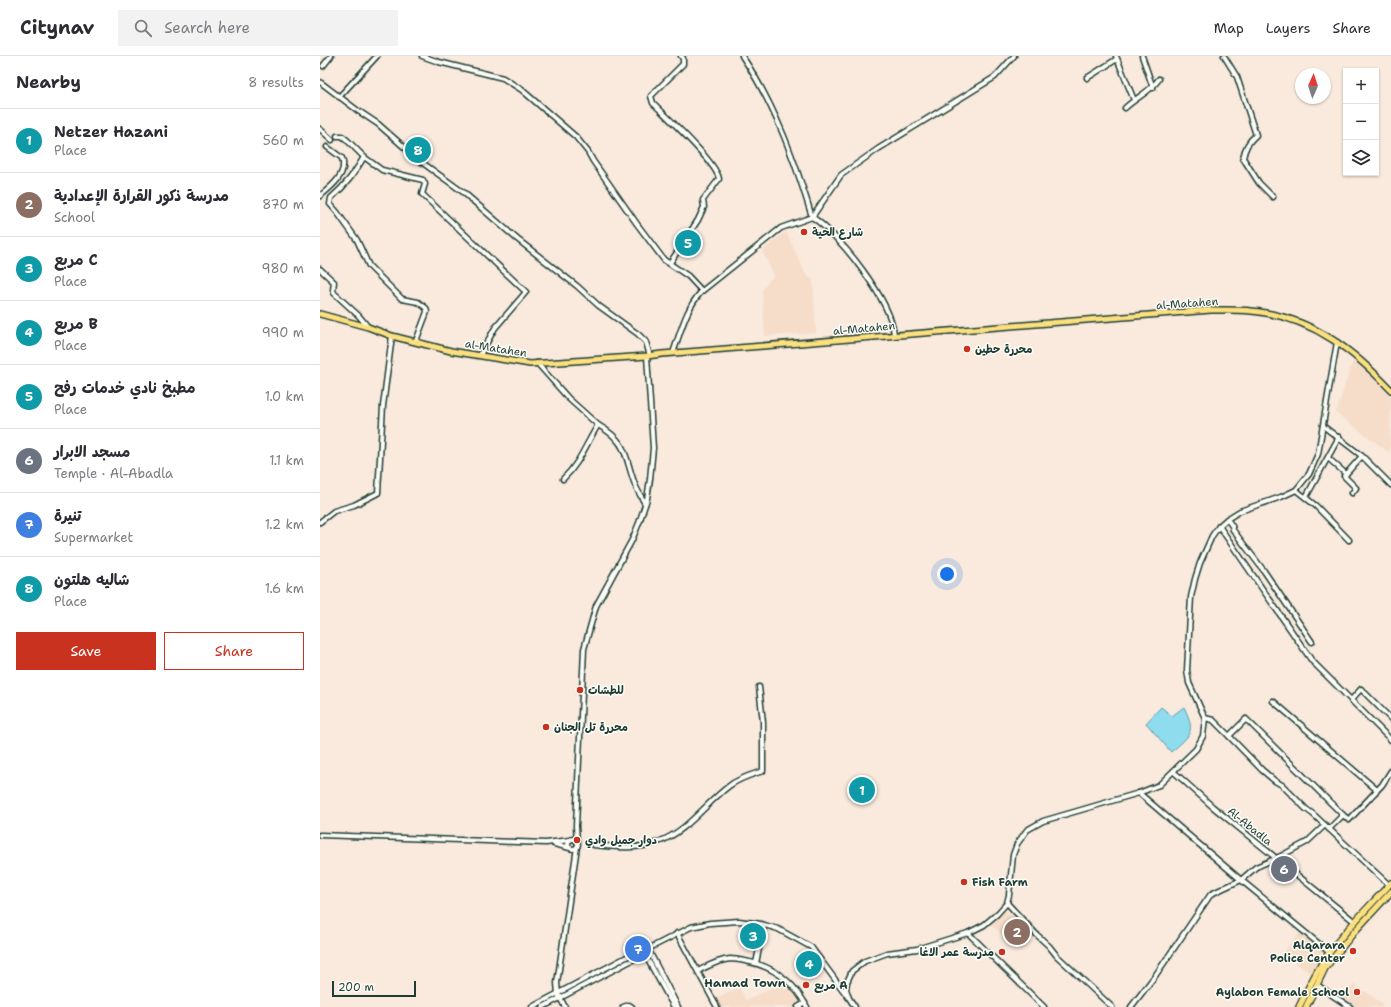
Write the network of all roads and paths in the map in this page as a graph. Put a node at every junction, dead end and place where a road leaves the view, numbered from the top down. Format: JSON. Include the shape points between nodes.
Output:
{"nodes":[{"id":1,"x":331,"y":56,"type":"edge"},
{"id":2,"x":377,"y":56,"type":"edge"},
{"id":3,"x":422,"y":56,"type":"edge"},
{"id":4,"x":681,"y":56,"type":"edge"},
{"id":5,"x":742,"y":56,"type":"edge"},
{"id":6,"x":1014,"y":56,"type":"edge"},
{"id":7,"x":1142,"y":56,"type":"edge"},
{"id":8,"x":1224,"y":56,"type":"edge"},
{"id":9,"x":1116,"y":58,"type":"edge"},
{"id":10,"x":323,"y":66,"type":"dead end"},
{"id":11,"x":1086,"y":78,"type":"dead end"},
{"id":12,"x":1159,"y":80,"type":"dead end"},
{"id":13,"x":320,"y":82,"type":"edge"},
{"id":14,"x":1153,"y":88,"type":"junction"},
{"id":15,"x":339,"y":97,"type":"junction"},
{"id":16,"x":1134,"y":100,"type":"junction"},
{"id":17,"x":1126,"y":108,"type":"dead end"},
{"id":18,"x":320,"y":129,"type":"edge"},
{"id":19,"x":338,"y":136,"type":"dead end"},
{"id":20,"x":332,"y":140,"type":"dead end"},
{"id":21,"x":327,"y":147,"type":"dead end"},
{"id":22,"x":364,"y":157,"type":"junction"},
{"id":23,"x":320,"y":196,"type":"edge"},
{"id":24,"x":1272,"y":197,"type":"dead end"},
{"id":25,"x":812,"y":217,"type":"junction"},
{"id":26,"x":670,"y":263,"type":"junction"},
{"id":27,"x":320,"y":269,"type":"edge"},
{"id":28,"x":702,"y":291,"type":"junction"},
{"id":29,"x":320,"y":314,"type":"edge"},
{"id":30,"x":368,"y":327,"type":"junction"},
{"id":31,"x":392,"y":336,"type":"junction"},
{"id":32,"x":894,"y":336,"type":"junction"},
{"id":33,"x":416,"y":341,"type":"junction"},
{"id":34,"x":1337,"y":342,"type":"junction"},
{"id":35,"x":673,"y":353,"type":"junction"},
{"id":36,"x":480,"y":356,"type":"junction"},
{"id":37,"x":648,"y":356,"type":"junction"},
{"id":38,"x":537,"y":363,"type":"junction"},
{"id":39,"x":1391,"y":390,"type":"edge"},
{"id":40,"x":598,"y":425,"type":"junction"},
{"id":41,"x":1323,"y":426,"type":"junction"},
{"id":42,"x":1339,"y":437,"type":"junction"},
{"id":43,"x":1362,"y":456,"type":"junction"},
{"id":44,"x":1328,"y":458,"type":"junction"},
{"id":45,"x":1346,"y":474,"type":"junction"},
{"id":46,"x":563,"y":479,"type":"dead end"},
{"id":47,"x":1391,"y":485,"type":"edge"},
{"id":48,"x":1296,"y":490,"type":"junction"},
{"id":49,"x":1352,"y":493,"type":"dead end"},
{"id":50,"x":1306,"y":497,"type":"junction"},
{"id":51,"x":645,"y":504,"type":"junction"},
{"id":52,"x":1227,"y":519,"type":"junction"},
{"id":53,"x":320,"y":522,"type":"edge"},
{"id":54,"x":1219,"y":526,"type":"junction"},
{"id":55,"x":1349,"y":540,"type":"dead end"},
{"id":56,"x":1312,"y":642,"type":"dead end"},
{"id":57,"x":759,"y":687,"type":"dead end"},
{"id":58,"x":1351,"y":700,"type":"junction"},
{"id":59,"x":1273,"y":701,"type":"dead end"},
{"id":60,"x":1205,"y":718,"type":"junction"},
{"id":61,"x":1391,"y":719,"type":"edge"},
{"id":62,"x":1229,"y":736,"type":"junction"},
{"id":63,"x":1391,"y":740,"type":"edge"},
{"id":64,"x":1391,"y":771,"type":"edge"},
{"id":65,"x":1174,"y":772,"type":"junction"},
{"id":66,"x":1377,"y":790,"type":"junction"},
{"id":67,"x":1139,"y":794,"type":"junction"},
{"id":68,"x":1343,"y":815,"type":"junction"},
{"id":69,"x":576,"y":826,"type":"junction"},
{"id":70,"x":1325,"y":826,"type":"junction"},
{"id":71,"x":1329,"y":829,"type":"junction"},
{"id":72,"x":320,"y":835,"type":"edge"},
{"id":73,"x":571,"y":840,"type":"junction"},
{"id":74,"x":546,"y":843,"type":"junction"},
{"id":75,"x":594,"y":845,"type":"dead end"},
{"id":76,"x":574,"y":847,"type":"junction"},
{"id":77,"x":1277,"y":858,"type":"junction"},
{"id":78,"x":1240,"y":880,"type":"junction"},
{"id":79,"x":1390,"y":884,"type":"edge"},
{"id":80,"x":1391,"y":892,"type":"edge"},
{"id":81,"x":1007,"y":903,"type":"junction"},
{"id":82,"x":1374,"y":907,"type":"junction"},
{"id":83,"x":1364,"y":917,"type":"junction"},
{"id":84,"x":1355,"y":922,"type":"junction"},
{"id":85,"x":764,"y":925,"type":"junction"},
{"id":86,"x":678,"y":933,"type":"junction"},
{"id":87,"x":968,"y":934,"type":"junction"},
{"id":88,"x":646,"y":950,"type":"junction"},
{"id":89,"x":1329,"y":952,"type":"junction"},
{"id":90,"x":756,"y":963,"type":"junction"},
{"id":91,"x":698,"y":971,"type":"junction"},
{"id":92,"x":1317,"y":985,"type":"junction"},
{"id":93,"x":558,"y":994,"type":"junction"},
{"id":94,"x":560,"y":998,"type":"junction"},
{"id":95,"x":848,"y":998,"type":"junction"},
{"id":96,"x":806,"y":1005,"type":"edge"},
{"id":97,"x":532,"y":1007,"type":"edge"},
{"id":98,"x":543,"y":1007,"type":"edge"},
{"id":99,"x":565,"y":1007,"type":"edge"},
{"id":100,"x":623,"y":1007,"type":"edge"},
{"id":101,"x":632,"y":1007,"type":"edge"},
{"id":102,"x":674,"y":1007,"type":"edge"},
{"id":103,"x":678,"y":1007,"type":"edge"},
{"id":104,"x":717,"y":1007,"type":"edge"},
{"id":105,"x":798,"y":1007,"type":"edge"},
{"id":106,"x":855,"y":1007,"type":"edge"},
{"id":107,"x":1044,"y":1007,"type":"edge"},
{"id":108,"x":1112,"y":1007,"type":"edge"},
{"id":109,"x":1131,"y":1007,"type":"edge"},
{"id":110,"x":1299,"y":1007,"type":"edge"},
{"id":111,"x":1306,"y":1007,"type":"edge"},
{"id":112,"x":1350,"y":1007,"type":"edge"}],
"edges":[{"from":1,"to":10,"type":"street"},
{"from":2,"to":15,"type":"street"},
{"from":3,"to":26,"type":"street","via":[[503,78],[522,90],[576,137],[637,224],[664,260]]},
{"from":4,"to":26,"type":"street","via":[[683,64],[652,99],[685,134],[718,174],[719,179],[704,200],[698,220]]},
{"from":5,"to":25,"type":"street","via":[[755,76],[782,131]]},
{"from":6,"to":25,"type":"street","via":[[995,77],[878,149],[841,175]]},
{"from":7,"to":14,"type":"street"},
{"from":8,"to":24,"type":"street","via":[[1237,77],[1256,134],[1245,149],[1243,158],[1259,183]]},
{"from":9,"to":11,"type":"street"},
{"from":9,"to":16,"type":"street"},
{"from":12,"to":14,"type":"street"},
{"from":13,"to":15,"type":"street"},
{"from":14,"to":16,"type":"street"},
{"from":15,"to":37,"type":"street","via":[[378,124],[420,161],[464,192],[599,306],[638,334],[646,342]]},
{"from":16,"to":17,"type":"street"},
{"from":18,"to":20,"type":"street"},
{"from":19,"to":22,"type":"street","via":[[347,140]]},
{"from":21,"to":23,"type":"street","via":[[342,158],[343,165],[337,181]]},
{"from":22,"to":33,"type":"street","via":[[353,176],[331,198],[330,204],[357,240],[369,266],[402,299],[418,302],[426,308],[427,312]]},
{"from":22,"to":36,"type":"street","via":[[382,170],[412,176],[424,182],[422,194],[526,292],[495,328]]},
{"from":25,"to":28,"type":"street","via":[[781,228]]},
{"from":25,"to":32,"type":"street","via":[[832,234],[871,281],[890,315]]},
{"from":26,"to":28,"type":"street","via":[[688,276]]},
{"from":27,"to":30,"type":"street","via":[[334,282],[334,293]]},
{"from":28,"to":35,"type":"street","via":[[684,320]]},
{"from":29,"to":30,"type":"main road","name":"al-Matahen"},
{"from":30,"to":31,"type":"main road","name":"al-Matahen"},
{"from":31,"to":33,"type":"main road","name":"al-Matahen"},
{"from":31,"to":53,"type":"street","via":[[383,406],[378,493],[354,505],[334,510]]},
{"from":32,"to":34,"type":"main road","name":"al-Matahen","via":[[1211,310],[1241,310],[1266,313],[1295,321]]},
{"from":32,"to":35,"type":"main road","name":"al-Matahen"},
{"from":33,"to":36,"type":"main road","name":"al-Matahen"},
{"from":34,"to":39,"type":"main road","name":"al-Matahen","via":[[1365,363]]},
{"from":34,"to":41,"type":"street"},
{"from":35,"to":37,"type":"main road","name":"al-Matahen"},
{"from":36,"to":38,"type":"main road","name":"al-Matahen"},
{"from":37,"to":38,"type":"main road","name":"al-Matahen"},
{"from":37,"to":51,"type":"street","via":[[653,448]]},
{"from":38,"to":40,"type":"street","via":[[569,399]]},
{"from":40,"to":46,"type":"street","via":[[577,464]]},
{"from":40,"to":51,"type":"street","via":[[610,432],[622,445]]},
{"from":41,"to":42,"type":"street"},
{"from":41,"to":48,"type":"street","via":[[1318,454],[1309,474]]},
{"from":42,"to":43,"type":"street"},
{"from":42,"to":44,"type":"street"},
{"from":43,"to":45,"type":"street"},
{"from":43,"to":47,"type":"street"},
{"from":44,"to":45,"type":"street"},
{"from":44,"to":50,"type":"street"},
{"from":45,"to":49,"type":"street","via":[[1344,476],[1356,488]]},
{"from":48,"to":50,"type":"street"},
{"from":48,"to":52,"type":"street","via":[[1240,511]]},
{"from":50,"to":55,"type":"street"},
{"from":51,"to":69,"type":"street","via":[[632,540],[596,606],[584,649]]},
{"from":52,"to":54,"type":"street"},
{"from":52,"to":56,"type":"street","via":[[1232,530],[1264,571]]},
{"from":54,"to":58,"type":"street","via":[[1312,661]]},
{"from":54,"to":60,"type":"street","via":[[1200,563],[1191,597],[1187,670],[1189,683]]},
{"from":57,"to":75,"type":"street","via":[[763,722],[763,771],[730,785],[681,830],[667,839],[632,847]]},
{"from":58,"to":61,"type":"street","via":[[1361,689]]},
{"from":58,"to":63,"type":"street"},
{"from":59,"to":66,"type":"street"},
{"from":60,"to":62,"type":"street","via":[[1213,720]]},
{"from":60,"to":65,"type":"street","via":[[1203,736],[1196,749]]},
{"from":62,"to":68,"type":"street","via":[[1246,719]]},
{"from":62,"to":70,"type":"street","via":[[1262,770],[1282,785]]},
{"from":64,"to":66,"type":"street"},
{"from":65,"to":67,"type":"street","via":[[1160,784]]},
{"from":65,"to":77,"type":"street","name":"Al-Abadla"},
{"from":66,"to":68,"type":"street","via":[[1349,820]]},
{"from":67,"to":78,"type":"street"},
{"from":67,"to":81,"type":"street","via":[[1043,820],[1027,830],[1013,855]]},
{"from":68,"to":71,"type":"street"},
{"from":69,"to":73,"type":"street"},
{"from":69,"to":76,"type":"street"},
{"from":70,"to":71,"type":"street"},
{"from":70,"to":77,"type":"street","via":[[1307,842]]},
{"from":71,"to":79,"type":"street"},
{"from":72,"to":74,"type":"street"},
{"from":73,"to":74,"type":"street"},
{"from":73,"to":76,"type":"street","via":[[575,840]]},
{"from":73,"to":76,"type":"street","via":[[568,844]]},
{"from":74,"to":76,"type":"street"},
{"from":76,"to":93,"type":"street","via":[[576,853],[558,972]]},
{"from":77,"to":78,"type":"street","via":[[1256,867]]},
{"from":77,"to":84,"type":"street","name":"Al-Abadla"},
{"from":78,"to":89,"type":"street"},
{"from":78,"to":109,"type":"street","via":[[1211,894]]},
{"from":79,"to":82,"type":"highway"},
{"from":80,"to":82,"type":"highway"},
{"from":81,"to":87,"type":"street","via":[[990,920]]},
{"from":81,"to":108,"type":"street","via":[[1057,956]]},
{"from":82,"to":83,"type":"highway"},
{"from":83,"to":84,"type":"highway"},
{"from":83,"to":92,"type":"highway","via":[[1325,968]]},
{"from":84,"to":89,"type":"highway"},
{"from":85,"to":86,"type":"street","via":[[739,921],[710,923]]},
{"from":85,"to":90,"type":"street"},
{"from":85,"to":95,"type":"street","via":[[778,929],[810,947]]},
{"from":86,"to":88,"type":"street"},
{"from":86,"to":91,"type":"street"},
{"from":87,"to":95,"type":"street","via":[[917,949],[887,953],[865,961],[852,971],[849,977],[846,989]]},
{"from":87,"to":107,"type":"street"},
{"from":88,"to":93,"type":"street","via":[[636,952]]},
{"from":88,"to":94,"type":"street","via":[[640,956]]},
{"from":88,"to":102,"type":"street"},
{"from":88,"to":103,"type":"street"},
{"from":89,"to":110,"type":"highway"},
{"from":90,"to":91,"type":"street","via":[[731,959]]},
{"from":90,"to":96,"type":"street","via":[[787,979]]},
{"from":91,"to":104,"type":"street"},
{"from":92,"to":111,"type":"highway"},
{"from":92,"to":112,"type":"street"},
{"from":93,"to":94,"type":"street"},
{"from":93,"to":97,"type":"street"},
{"from":94,"to":98,"type":"street"},
{"from":94,"to":99,"type":"street"},
{"from":95,"to":106,"type":"street"},
{"from":96,"to":105,"type":"street"},
{"from":100,"to":101,"type":"street","via":[[629,1004]]}]}
